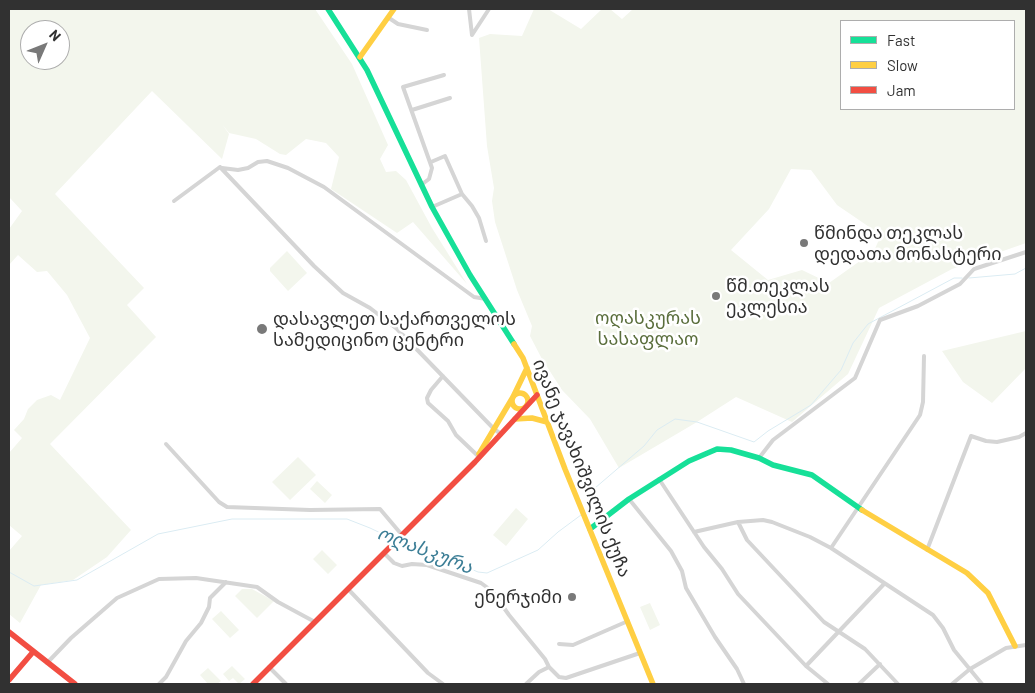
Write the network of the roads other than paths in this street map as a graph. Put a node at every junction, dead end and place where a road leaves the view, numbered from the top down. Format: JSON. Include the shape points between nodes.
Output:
{"nodes":[{"id":1,"x":328,"y":9,"type":"edge"},
{"id":2,"x":394,"y":9,"type":"edge"},
{"id":3,"x":469,"y":9,"type":"edge"},
{"id":4,"x":489,"y":9,"type":"edge"},
{"id":5,"x":389,"y":18,"type":"junction"},
{"id":6,"x":427,"y":30,"type":"dead end"},
{"id":7,"x":360,"y":57,"type":"junction"},
{"id":8,"x":444,"y":75,"type":"dead end"},
{"id":9,"x":450,"y":98,"type":"dead end"},
{"id":10,"x":412,"y":110,"type":"junction"},
{"id":11,"x":431,"y":162,"type":"junction"},
{"id":12,"x":220,"y":167,"type":"junction"},
{"id":13,"x":421,"y":185,"type":"junction"},
{"id":14,"x":462,"y":194,"type":"junction"},
{"id":15,"x":174,"y":201,"type":"dead end"},
{"id":16,"x":432,"y":207,"type":"junction"},
{"id":17,"x":486,"y":241,"type":"dead end"},
{"id":18,"x":1026,"y":252,"type":"edge"},
{"id":19,"x":486,"y":299,"type":"junction"},
{"id":20,"x":924,"y":356,"type":"dead end"},
{"id":21,"x":527,"y":368,"type":"junction"},
{"id":22,"x":443,"y":376,"type":"junction"},
{"id":23,"x":536,"y":392,"type":"junction"},
{"id":24,"x":522,"y":393,"type":"junction"},
{"id":25,"x":513,"y":397,"type":"junction"},
{"id":26,"x":526,"y":407,"type":"junction"},
{"id":27,"x":515,"y":419,"type":"junction"},
{"id":28,"x":547,"y":422,"type":"junction"},
{"id":29,"x":494,"y":429,"type":"junction"},
{"id":30,"x":1026,"y":433,"type":"edge"},
{"id":31,"x":501,"y":434,"type":"junction"},
{"id":32,"x":166,"y":444,"type":"dead end"},
{"id":33,"x":759,"y":458,"type":"junction"},
{"id":34,"x":476,"y":459,"type":"junction"},
{"id":35,"x":660,"y":479,"type":"junction"},
{"id":36,"x":629,"y":499,"type":"junction"},
{"id":37,"x":858,"y":508,"type":"junction"},
{"id":38,"x":738,"y":522,"type":"junction"},
{"id":39,"x":590,"y":529,"type":"junction"},
{"id":40,"x":694,"y":532,"type":"junction"},
{"id":41,"x":401,"y":536,"type":"junction"},
{"id":42,"x":831,"y":548,"type":"junction"},
{"id":43,"x":927,"y":550,"type":"junction"},
{"id":44,"x":384,"y":553,"type":"junction"},
{"id":45,"x":226,"y":582,"type":"junction"},
{"id":46,"x":884,"y":584,"type":"junction"},
{"id":47,"x":348,"y":589,"type":"junction"},
{"id":48,"x":315,"y":622,"type":"junction"},
{"id":49,"x":628,"y":622,"type":"junction"},
{"id":50,"x":9,"y":632,"type":"edge"},
{"id":51,"x":838,"y":633,"type":"junction"},
{"id":52,"x":559,"y":644,"type":"dead end"},
{"id":53,"x":1015,"y":646,"type":"junction"},
{"id":54,"x":1026,"y":646,"type":"edge"},
{"id":55,"x":33,"y":652,"type":"junction"},
{"id":56,"x":640,"y":653,"type":"junction"},
{"id":57,"x":47,"y":663,"type":"junction"},
{"id":58,"x":880,"y":664,"type":"junction"},
{"id":59,"x":806,"y":666,"type":"junction"},
{"id":60,"x":269,"y":667,"type":"junction"},
{"id":61,"x":549,"y":667,"type":"junction"},
{"id":62,"x":970,"y":669,"type":"junction"},
{"id":63,"x":9,"y":680,"type":"edge"},
{"id":64,"x":75,"y":684,"type":"edge"},
{"id":65,"x":159,"y":684,"type":"edge"},
{"id":66,"x":253,"y":684,"type":"edge"},
{"id":67,"x":286,"y":684,"type":"edge"},
{"id":68,"x":443,"y":684,"type":"edge"},
{"id":69,"x":526,"y":684,"type":"edge"},
{"id":70,"x":653,"y":684,"type":"edge"},
{"id":71,"x":744,"y":684,"type":"edge"},
{"id":72,"x":828,"y":684,"type":"edge"},
{"id":73,"x":858,"y":684,"type":"edge"},
{"id":74,"x":898,"y":684,"type":"edge"},
{"id":75,"x":952,"y":684,"type":"edge"},
{"id":76,"x":982,"y":684,"type":"edge"}],
"edges":[{"from":1,"to":7,"type":"street","name":"ივანე ჯავახიშვილის ქუჩა"},
{"from":2,"to":5,"type":"street"},
{"from":3,"to":4,"type":"street","via":[[472,35]]},
{"from":5,"to":6,"type":"street","via":[[398,24]]},
{"from":5,"to":7,"type":"street"},
{"from":7,"to":13,"type":"street","name":"ივანე ჯავახიშვილის ქუჩა"},
{"from":8,"to":10,"type":"street","via":[[403,87]]},
{"from":9,"to":10,"type":"street"},
{"from":10,"to":11,"type":"street"},
{"from":11,"to":13,"type":"street","via":[[429,179]]},
{"from":11,"to":14,"type":"street","via":[[445,156]]},
{"from":12,"to":15,"type":"street"},
{"from":12,"to":19,"type":"street","via":[[238,170],[266,161],[288,168],[324,187],[474,297]]},
{"from":12,"to":22,"type":"street","via":[[314,266],[343,293],[397,329]]},
{"from":13,"to":16,"type":"street","name":"ივანე ჯავახიშვილის ქუჩა"},
{"from":14,"to":16,"type":"street"},
{"from":14,"to":17,"type":"street","via":[[479,218]]},
{"from":16,"to":19,"type":"street","name":"ივანე ჯავახიშვილის ქუჩა"},
{"from":18,"to":33,"type":"street","via":[[974,269],[960,284],[918,306],[880,320],[855,378],[774,440]]},
{"from":19,"to":21,"type":"street","name":"ივანე ჯავახიშვილის ქუჩა"},
{"from":20,"to":37,"type":"street","via":[[920,415]]},
{"from":21,"to":23,"type":"street","name":"ივანე ჯავახიშვილის ქუჩა"},
{"from":21,"to":25,"type":"street"},
{"from":22,"to":29,"type":"street"},
{"from":22,"to":34,"type":"street","via":[[431,390],[428,403],[448,420]]},
{"from":23,"to":24,"type":"street"},
{"from":23,"to":26,"type":"street"},
{"from":23,"to":28,"type":"street","name":"ივანე ჯავახიშვილის ქუჩა"},
{"from":24,"to":25,"type":"street"},
{"from":24,"to":26,"type":"street","via":[[528,400]]},
{"from":25,"to":26,"type":"street","via":[[514,407]]},
{"from":25,"to":29,"type":"street"},
{"from":26,"to":27,"type":"street"},
{"from":27,"to":28,"type":"street","via":[[532,418]]},
{"from":27,"to":31,"type":"street"},
{"from":28,"to":39,"type":"street","name":"ივანე ჯავახიშვილის ქუჩა"},
{"from":29,"to":31,"type":"street"},
{"from":29,"to":34,"type":"street"},
{"from":30,"to":43,"type":"street","via":[[996,442],[971,436]]},
{"from":31,"to":34,"type":"street"},
{"from":32,"to":41,"type":"street","via":[[227,507],[380,509]]},
{"from":33,"to":35,"type":"street","via":[[717,448]]},
{"from":33,"to":37,"type":"street","via":[[812,475]]},
{"from":34,"to":41,"type":"street"},
{"from":35,"to":36,"type":"street"},
{"from":35,"to":40,"type":"street"},
{"from":36,"to":39,"type":"street"},
{"from":36,"to":71,"type":"street","via":[[671,551],[682,571],[686,588]]},
{"from":37,"to":42,"type":"street"},
{"from":37,"to":43,"type":"street"},
{"from":38,"to":40,"type":"street"},
{"from":38,"to":42,"type":"street","via":[[772,522]]},
{"from":38,"to":51,"type":"street","via":[[747,540]]},
{"from":39,"to":49,"type":"street","name":"ივანე ჯავახიშვილის ქუჩა"},
{"from":40,"to":59,"type":"street","via":[[738,594]]},
{"from":41,"to":44,"type":"street"},
{"from":42,"to":46,"type":"street"},
{"from":43,"to":53,"type":"street","via":[[967,572],[979,583],[988,593]]},
{"from":44,"to":47,"type":"street"},
{"from":44,"to":61,"type":"street","via":[[402,566],[427,564],[481,583],[492,591]]},
{"from":45,"to":48,"type":"street","via":[[257,587]]},
{"from":45,"to":57,"type":"street","via":[[188,578],[159,580],[117,598]]},
{"from":45,"to":65,"type":"street","via":[[210,598],[201,623]]},
{"from":46,"to":51,"type":"street"},
{"from":46,"to":62,"type":"street","via":[[932,615]]},
{"from":47,"to":48,"type":"street"},
{"from":47,"to":68,"type":"street","via":[[428,673]]},
{"from":48,"to":60,"type":"street"},
{"from":49,"to":52,"type":"street","via":[[573,645]]},
{"from":49,"to":56,"type":"street","name":"ივანე ჯავახიშვილის ქუჩა"},
{"from":50,"to":55,"type":"street"},
{"from":51,"to":58,"type":"street","via":[[865,649]]},
{"from":51,"to":59,"type":"street"},
{"from":53,"to":54,"type":"street"},
{"from":53,"to":62,"type":"street"},
{"from":55,"to":57,"type":"street"},
{"from":55,"to":63,"type":"street"},
{"from":56,"to":61,"type":"street","via":[[566,678],[553,673]]},
{"from":56,"to":70,"type":"street","name":"ივანე ჯავახიშვილის ქუჩა"},
{"from":57,"to":64,"type":"street"},
{"from":58,"to":73,"type":"street"},
{"from":58,"to":74,"type":"street"},
{"from":59,"to":72,"type":"street"},
{"from":60,"to":66,"type":"street"},
{"from":60,"to":67,"type":"street"},
{"from":61,"to":69,"type":"street"},
{"from":62,"to":75,"type":"street"},
{"from":62,"to":76,"type":"street"}]}
